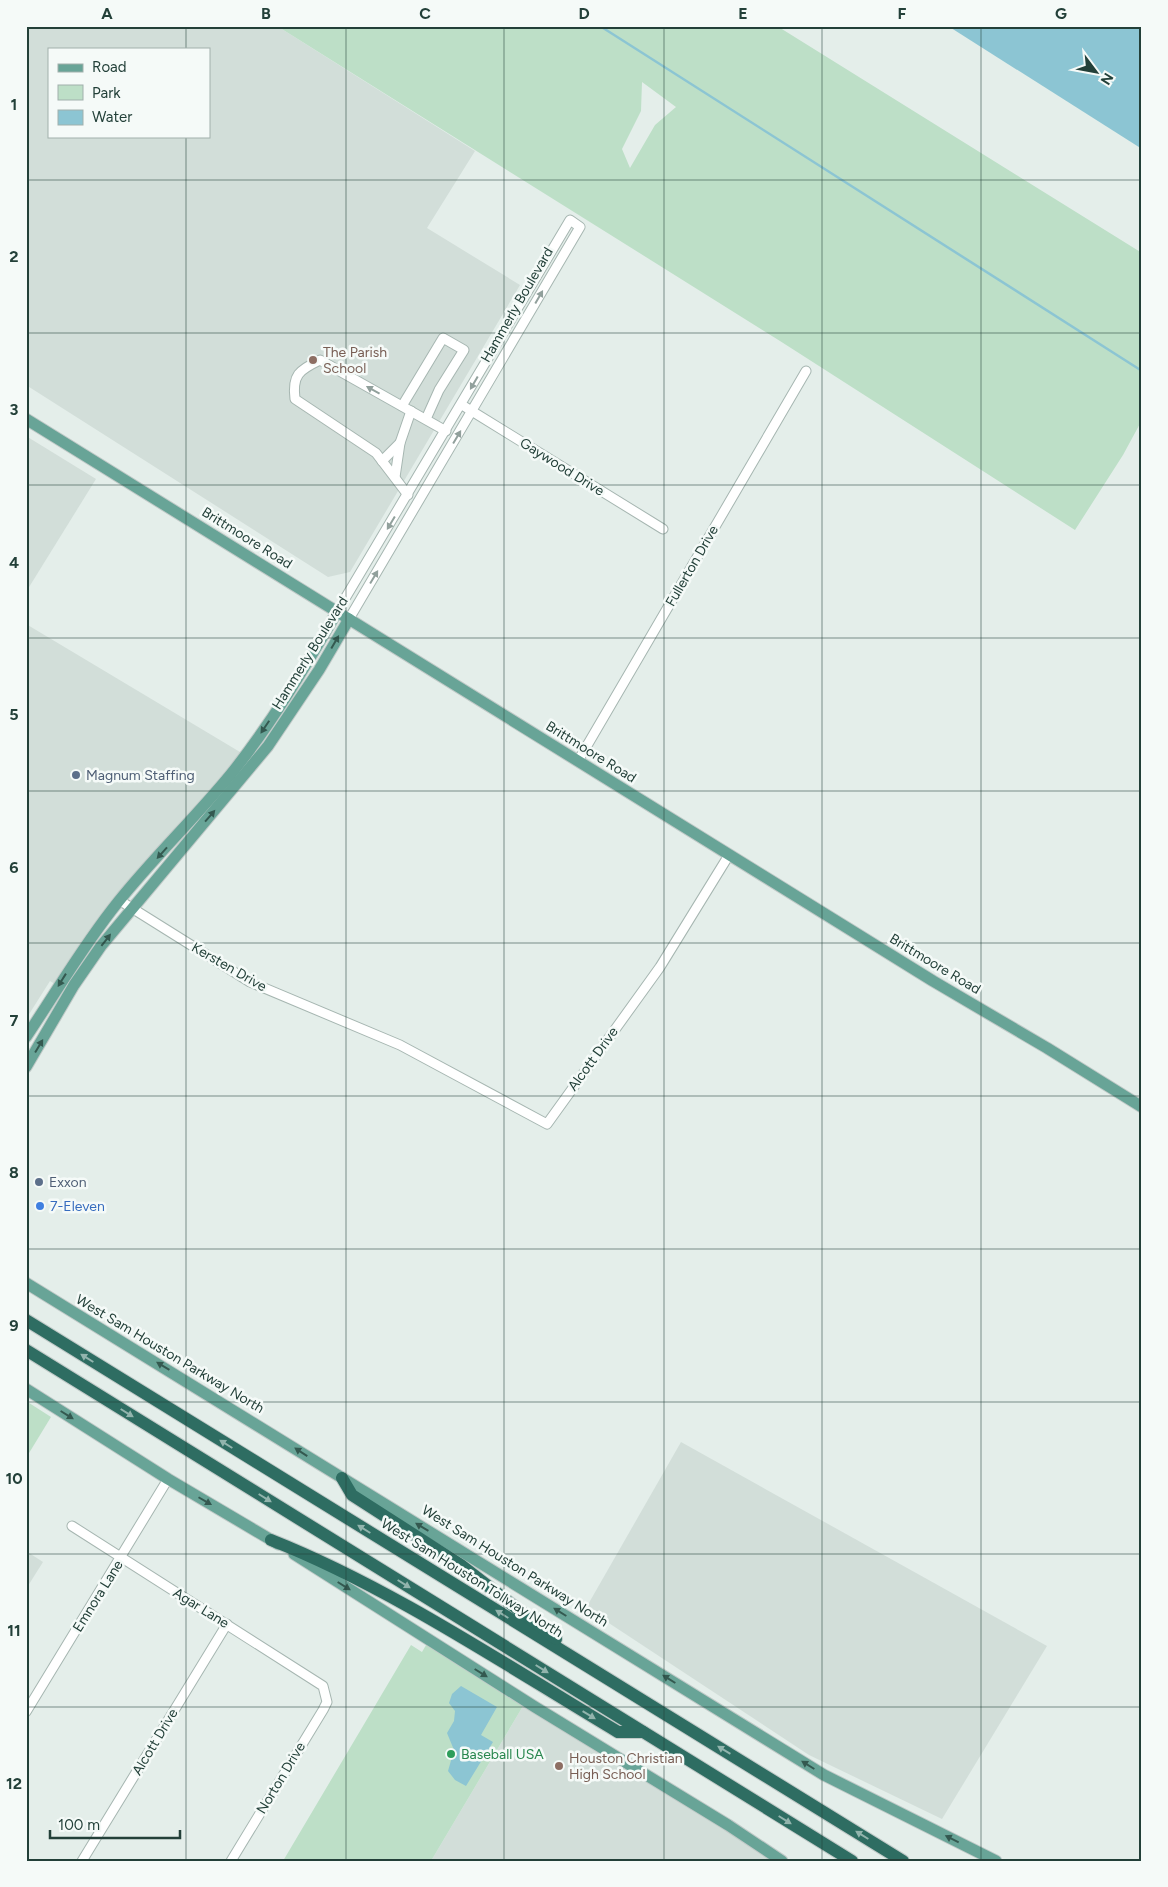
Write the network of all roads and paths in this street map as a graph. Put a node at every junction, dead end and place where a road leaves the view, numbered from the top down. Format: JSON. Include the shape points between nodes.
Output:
{"nodes":[{"id":1,"x":518,"y":309,"type":"junction"},
{"id":2,"x":528,"y":315,"type":"junction"},
{"id":3,"x":806,"y":371,"type":"dead end"},
{"id":4,"x":462,"y":405,"type":"junction"},
{"id":5,"x":402,"y":406,"type":"junction"},
{"id":6,"x":411,"y":411,"type":"junction"},
{"id":7,"x":473,"y":412,"type":"junction"},
{"id":8,"x":26,"y":419,"type":"edge"},
{"id":9,"x":426,"y":419,"type":"junction"},
{"id":10,"x":446,"y":431,"type":"junction"},
{"id":11,"x":400,"y":443,"type":"junction"},
{"id":12,"x":382,"y":461,"type":"junction"},
{"id":13,"x":395,"y":478,"type":"junction"},
{"id":14,"x":417,"y":480,"type":"junction"},
{"id":15,"x":427,"y":487,"type":"junction"},
{"id":16,"x":408,"y":495,"type":"junction"},
{"id":17,"x":663,"y":529,"type":"dead end"},
{"id":18,"x":338,"y":612,"type":"junction"},
{"id":19,"x":349,"y":619,"type":"junction"},
{"id":20,"x":578,"y":761,"type":"junction"},
{"id":21,"x":729,"y":855,"type":"junction"},
{"id":22,"x":119,"y":900,"type":"junction"},
{"id":23,"x":131,"y":908,"type":"junction"},
{"id":24,"x":26,"y":1037,"type":"edge"},
{"id":25,"x":400,"y":1045,"type":"joint"},
{"id":26,"x":26,"y":1068,"type":"edge"},
{"id":27,"x":1142,"y":1107,"type":"edge"},
{"id":28,"x":26,"y":1283,"type":"edge"},
{"id":29,"x":26,"y":1320,"type":"edge"},
{"id":30,"x":26,"y":1350,"type":"edge"},
{"id":31,"x":26,"y":1389,"type":"edge"},
{"id":32,"x":342,"y":1478,"type":"junction"},
{"id":33,"x":168,"y":1479,"type":"junction"},
{"id":34,"x":72,"y":1526,"type":"dead end"},
{"id":35,"x":271,"y":1540,"type":"junction"},
{"id":36,"x":121,"y":1558,"type":"junction"},
{"id":37,"x":227,"y":1624,"type":"junction"},
{"id":38,"x":618,"y":1686,"type":"junction"},
{"id":39,"x":327,"y":1694,"type":"joint"},
{"id":40,"x":26,"y":1712,"type":"edge"},
{"id":41,"x":644,"y":1732,"type":"junction"},
{"id":42,"x":82,"y":1861,"type":"edge"},
{"id":43,"x":231,"y":1861,"type":"edge"},
{"id":44,"x":782,"y":1861,"type":"edge"},
{"id":45,"x":852,"y":1861,"type":"edge"},
{"id":46,"x":903,"y":1861,"type":"edge"},
{"id":47,"x":996,"y":1861,"type":"edge"}],
"edges":[{"from":1,"to":2,"type":"street"},
{"from":2,"to":1,"type":"street","name":"Hammerly Boulevard","one_way":true,"via":[[580,227],[570,220]]},
{"from":1,"to":4,"type":"street","name":"Hammerly Boulevard","one_way":true},
{"from":2,"to":7,"type":"street","name":"Hammerly Boulevard"},
{"from":3,"to":20,"type":"street","name":"Fullerton Drive"},
{"from":4,"to":7,"type":"street","name":"Gaywood Drive"},
{"from":4,"to":10,"type":"street","name":"Hammerly Boulevard"},
{"from":5,"to":6,"type":"street"},
{"from":5,"to":9,"type":"street","via":[[443,338],[464,350],[439,390]]},
{"from":5,"to":12,"type":"street","one_way":true,"via":[[320,360],[302,369],[293,384],[295,399],[376,453]]},
{"from":6,"to":9,"type":"street"},
{"from":6,"to":11,"type":"street"},
{"from":15,"to":7,"type":"street","name":"Hammerly Boulevard","one_way":true},
{"from":7,"to":17,"type":"street","name":"Gaywood Drive"},
{"from":8,"to":18,"type":"main road","name":"Brittmoore Road"},
{"from":9,"to":10,"type":"street"},
{"from":10,"to":14,"type":"street","name":"Hammerly Boulevard"},
{"from":11,"to":12,"type":"street"},
{"from":11,"to":13,"type":"street"},
{"from":12,"to":13,"type":"street"},
{"from":13,"to":16,"type":"street"},
{"from":14,"to":15,"type":"street"},
{"from":14,"to":16,"type":"street","name":"Hammerly Boulevard"},
{"from":19,"to":15,"type":"street","name":"Hammerly Boulevard","one_way":true},
{"from":16,"to":18,"type":"street","name":"Hammerly Boulevard","one_way":true},
{"from":18,"to":19,"type":"main road","name":"Brittmoore Road"},
{"from":18,"to":22,"type":"main road","name":"Hammerly Boulevard","one_way":true,"via":[[305,667],[236,767]]},
{"from":19,"to":20,"type":"main road","name":"Brittmoore Road"},
{"from":23,"to":19,"type":"main road","name":"Hammerly Boulevard","one_way":true,"via":[[268,746]]},
{"from":20,"to":21,"type":"main road","name":"Brittmoore Road"},
{"from":21,"to":25,"type":"street","name":"Alcott Drive","via":[[660,967],[547,1124]]},
{"from":21,"to":27,"type":"main road","name":"Brittmoore Road"},
{"from":22,"to":23,"type":"street","name":"Kersten Drive"},
{"from":22,"to":24,"type":"main road","name":"Hammerly Boulevard","one_way":true,"via":[[68,970]]},
{"from":23,"to":25,"type":"street","name":"Kersten Drive","via":[[250,982]]},
{"from":26,"to":23,"type":"main road","name":"Hammerly Boulevard","one_way":true,"via":[[74,985]]},
{"from":32,"to":28,"type":"main road","name":"West Sam Houston Parkway North","one_way":true},
{"from":38,"to":29,"type":"highway","name":"West Sam Houston Tollway North","one_way":true},
{"from":30,"to":41,"type":"highway","one_way":true},
{"from":31,"to":33,"type":"main road","one_way":true},
{"from":32,"to":38,"type":"highway","via":[[352,1495],[460,1565]]},
{"from":47,"to":32,"type":"main road","name":"West Sam Houston Parkway North","one_way":true,"via":[[824,1774]]},
{"from":33,"to":35,"type":"main road","one_way":true},
{"from":33,"to":36,"type":"street","name":"Emnora Lane"},
{"from":34,"to":36,"type":"street","name":"Agar Lane"},
{"from":35,"to":41,"type":"highway","one_way":true,"via":[[330,1566],[433,1622],[618,1732]]},
{"from":35,"to":44,"type":"main road","one_way":true},
{"from":36,"to":37,"type":"street","name":"Agar Lane"},
{"from":36,"to":40,"type":"street","name":"Emnora Lane"},
{"from":37,"to":39,"type":"street","name":"Agar Lane","via":[[315,1679]]},
{"from":37,"to":42,"type":"street","name":"Alcott Drive"},
{"from":46,"to":38,"type":"highway","name":"West Sam Houston Tollway North","one_way":true},
{"from":39,"to":43,"type":"street","name":"Norton Drive","via":[[323,1710]]},
{"from":41,"to":45,"type":"highway","one_way":true}]}
